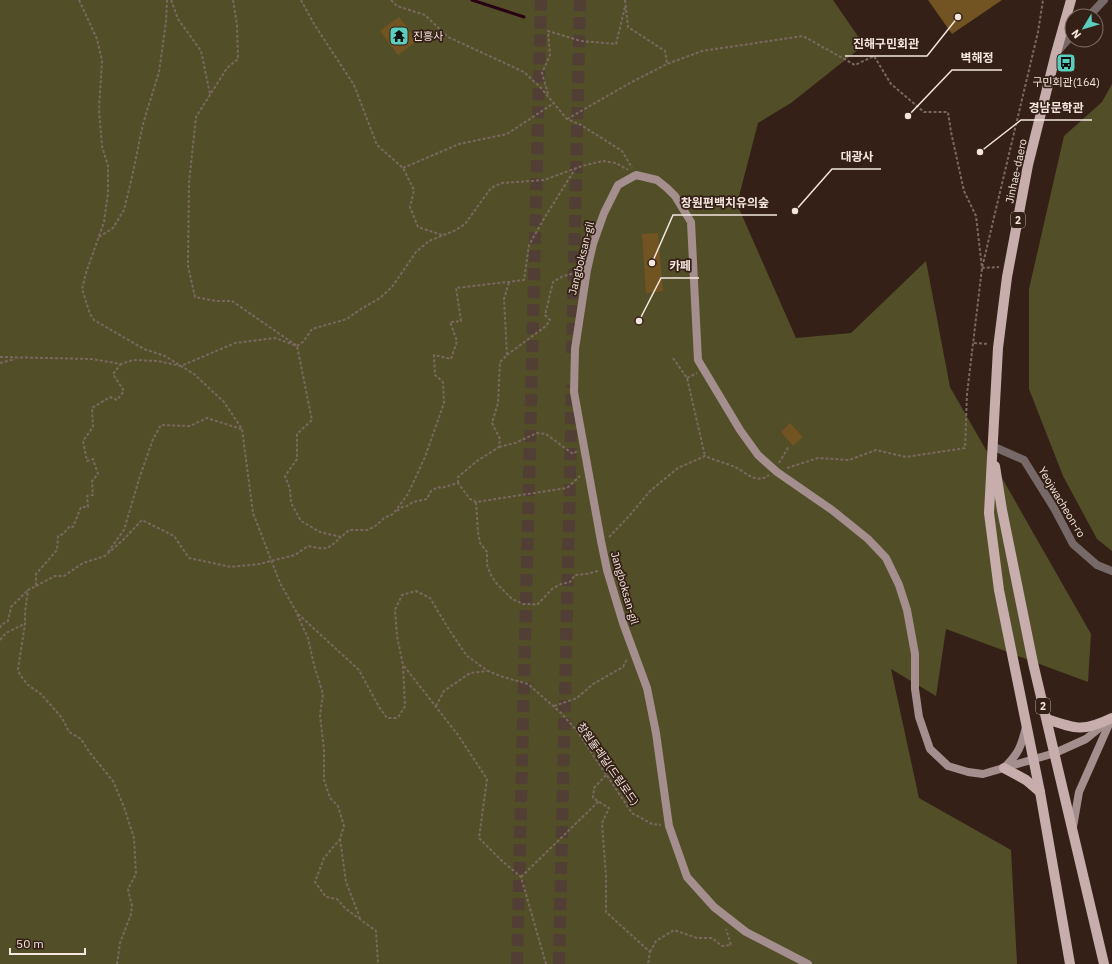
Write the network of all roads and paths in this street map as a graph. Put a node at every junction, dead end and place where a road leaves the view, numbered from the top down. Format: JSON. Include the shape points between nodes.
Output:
{"nodes":[{"id":1,"x":80,"y":0,"type":"edge"},
{"id":2,"x":167,"y":0,"type":"edge"},
{"id":3,"x":171,"y":0,"type":"edge"},
{"id":4,"x":234,"y":0,"type":"edge"},
{"id":5,"x":301,"y":0,"type":"edge"},
{"id":6,"x":391,"y":0,"type":"edge"},
{"id":7,"x":625,"y":0,"type":"edge"},
{"id":8,"x":1044,"y":0,"type":"edge"},
{"id":9,"x":1071,"y":0,"type":"edge"},
{"id":10,"x":1104,"y":0,"type":"edge"},
{"id":11,"x":626,"y":4,"type":"junction"},
{"id":12,"x":1096,"y":8,"type":"edge"},
{"id":13,"x":1064,"y":44,"type":"edge"},
{"id":14,"x":1056,"y":53,"type":"junction"},
{"id":15,"x":667,"y":64,"type":"junction"},
{"id":16,"x":210,"y":95,"type":"junction"},
{"id":17,"x":549,"y":96,"type":"junction"},
{"id":18,"x":554,"y":103,"type":"junction"},
{"id":19,"x":567,"y":119,"type":"junction"},
{"id":20,"x":403,"y":168,"type":"junction"},
{"id":21,"x":575,"y":169,"type":"junction"},
{"id":22,"x":636,"y":175,"type":"junction"},
{"id":23,"x":443,"y":235,"type":"junction"},
{"id":24,"x":98,"y":238,"type":"junction"},
{"id":25,"x":1009,"y":266,"type":"junction"},
{"id":26,"x":982,"y":268,"type":"junction"},
{"id":27,"x":587,"y":270,"type":"junction"},
{"id":28,"x":509,"y":282,"type":"junction"},
{"id":29,"x":974,"y":343,"type":"junction"},
{"id":30,"x":998,"y":344,"type":"junction"},
{"id":31,"x":297,"y":346,"type":"junction"},
{"id":32,"x":506,"y":355,"type":"junction"},
{"id":33,"x":0,"y":357,"type":"edge"},
{"id":34,"x":16,"y":358,"type":"junction"},
{"id":35,"x":673,"y":358,"type":"dead end"},
{"id":36,"x":0,"y":364,"type":"edge"},
{"id":37,"x":121,"y":364,"type":"junction"},
{"id":38,"x":181,"y":366,"type":"junction"},
{"id":39,"x":242,"y":429,"type":"junction"},
{"id":40,"x":584,"y":444,"type":"junction"},
{"id":41,"x":789,"y":446,"type":"dead end"},
{"id":42,"x":992,"y":446,"type":"junction"},
{"id":43,"x":499,"y":447,"type":"junction"},
{"id":44,"x":705,"y":456,"type":"junction"},
{"id":45,"x":588,"y":468,"type":"junction"},
{"id":46,"x":776,"y":471,"type":"junction"},
{"id":47,"x":458,"y":483,"type":"junction"},
{"id":48,"x":476,"y":502,"type":"junction"},
{"id":49,"x":393,"y":514,"type":"junction"},
{"id":50,"x":341,"y":537,"type":"junction"},
{"id":51,"x":601,"y":541,"type":"junction"},
{"id":52,"x":105,"y":556,"type":"junction"},
{"id":53,"x":271,"y":561,"type":"junction"},
{"id":54,"x":607,"y":567,"type":"junction"},
{"id":55,"x":1112,"y":571,"type":"edge"},
{"id":56,"x":34,"y":587,"type":"junction"},
{"id":57,"x":28,"y":590,"type":"junction"},
{"id":58,"x":297,"y":613,"type":"junction"},
{"id":59,"x":25,"y":624,"type":"junction"},
{"id":60,"x":0,"y":628,"type":"edge"},
{"id":61,"x":0,"y":640,"type":"edge"},
{"id":62,"x":632,"y":647,"type":"junction"},
{"id":63,"x":403,"y":665,"type":"junction"},
{"id":64,"x":488,"y":671,"type":"junction"},
{"id":65,"x":436,"y":706,"type":"junction"},
{"id":66,"x":553,"y":706,"type":"junction"},
{"id":67,"x":1112,"y":718,"type":"edge"},
{"id":68,"x":1047,"y":719,"type":"junction"},
{"id":69,"x":1026,"y":724,"type":"junction"},
{"id":70,"x":1055,"y":753,"type":"junction"},
{"id":71,"x":1034,"y":760,"type":"junction"},
{"id":72,"x":1004,"y":768,"type":"junction"},
{"id":73,"x":606,"y":776,"type":"junction"},
{"id":74,"x":1040,"y":792,"type":"junction"},
{"id":75,"x":599,"y":801,"type":"junction"},
{"id":76,"x":669,"y":826,"type":"junction"},
{"id":77,"x":1072,"y":830,"type":"junction"},
{"id":78,"x":340,"y":839,"type":"junction"},
{"id":79,"x":521,"y":876,"type":"junction"},
{"id":80,"x":722,"y":913,"type":"junction"},
{"id":81,"x":360,"y":919,"type":"junction"},
{"id":82,"x":650,"y":952,"type":"junction"},
{"id":83,"x":117,"y":964,"type":"edge"},
{"id":84,"x":378,"y":964,"type":"edge"},
{"id":85,"x":546,"y":964,"type":"edge"},
{"id":86,"x":648,"y":964,"type":"edge"},
{"id":87,"x":808,"y":964,"type":"edge"},
{"id":88,"x":1070,"y":964,"type":"edge"},
{"id":89,"x":1104,"y":964,"type":"edge"}],
"edges":[{"from":1,"to":24,"type":"path","name":"창원둘레길(드림로드)","via":[[97,39],[102,60],[99,110],[102,146],[108,166],[108,194],[104,222]]},
{"from":2,"to":24,"type":"path","via":[[159,72],[143,124],[124,210],[113,228]]},
{"from":3,"to":16,"type":"path","via":[[178,19],[201,51]]},
{"from":4,"to":16,"type":"path","via":[[238,59],[227,68]]},
{"from":5,"to":20,"type":"path","via":[[354,85],[377,145]]},
{"from":6,"to":17,"type":"path","via":[[397,6],[425,15],[448,37],[524,72]]},
{"from":7,"to":11,"type":"path"},
{"from":8,"to":26,"type":"path"},
{"from":9,"to":14,"type":"main road","name":"Jinhae-daero","number":"2"},
{"from":10,"to":12,"type":"street"},
{"from":11,"to":15,"type":"path","via":[[628,27],[665,51]]},
{"from":11,"to":17,"type":"path","via":[[616,44],[581,41],[548,31],[550,55],[542,73]]},
{"from":13,"to":14,"type":"street"},
{"from":14,"to":25,"type":"main road","name":"Jinhae-daero","number":"2","via":[[1028,165]]},
{"from":15,"to":19,"type":"path"},
{"from":15,"to":26,"type":"path","via":[[702,51],[803,36],[855,65],[874,56],[891,84],[924,112],[948,112],[964,191],[976,216]]},
{"from":16,"to":31,"type":"path","via":[[196,117],[189,183],[188,266],[195,297],[232,301]]},
{"from":17,"to":18,"type":"path"},
{"from":18,"to":19,"type":"path"},
{"from":18,"to":20,"type":"path","via":[[506,134],[460,144]]},
{"from":19,"to":22,"type":"path","via":[[581,125],[622,152]]},
{"from":20,"to":23,"type":"path","via":[[414,190],[410,207],[418,227]]},
{"from":21,"to":22,"type":"path","via":[[603,161],[616,163]]},
{"from":21,"to":23,"type":"path","via":[[544,180],[502,183],[492,188],[465,224]]},
{"from":21,"to":28,"type":"path","via":[[529,245],[524,280]]},
{"from":22,"to":27,"type":"street","name":"Jangboksan-gil","via":[[618,185],[604,213]]},
{"from":22,"to":46,"type":"street","via":[[657,180],[667,188],[691,222],[698,360],[740,430],[758,455]]},
{"from":23,"to":31,"type":"path","via":[[429,241],[416,252],[392,287],[380,298],[361,308],[347,320],[312,329]]},
{"from":24,"to":38,"type":"path","name":"창원둘레길(드림로드)","via":[[82,289],[90,314],[94,320],[144,349],[165,356]]},
{"from":25,"to":26,"type":"path"},
{"from":25,"to":30,"type":"main road","name":"Jinhae-daero","number":"2"},
{"from":26,"to":29,"type":"path"},
{"from":27,"to":32,"type":"path","via":[[563,276],[553,282],[545,315],[550,320],[546,326]]},
{"from":27,"to":40,"type":"street","name":"Jangboksan-gil","via":[[575,349],[574,392]]},
{"from":28,"to":32,"type":"path","via":[[504,299]]},
{"from":28,"to":49,"type":"path","via":[[456,288],[461,321],[450,322],[457,341],[451,358],[434,355],[435,374],[443,382],[444,403],[425,457],[408,494]]},
{"from":29,"to":30,"type":"path"},
{"from":29,"to":46,"type":"path","via":[[967,394],[965,448],[906,457],[876,450],[849,460],[818,458]]},
{"from":30,"to":42,"type":"main road","name":"Jinhae-daero","number":"2"},
{"from":31,"to":38,"type":"path","via":[[275,338],[235,343]]},
{"from":31,"to":50,"type":"path","via":[[312,420],[298,434],[297,459],[285,476],[291,503],[301,522],[320,532]]},
{"from":32,"to":43,"type":"path","via":[[500,362],[498,403],[492,424],[500,439]]},
{"from":33,"to":34,"type":"path"},
{"from":34,"to":36,"type":"path"},
{"from":34,"to":37,"type":"path","via":[[92,359]]},
{"from":35,"to":44,"type":"path","via":[[687,378]]},
{"from":37,"to":38,"type":"path","via":[[142,360]]},
{"from":37,"to":56,"type":"path","via":[[113,374],[124,391],[117,400],[110,397],[92,408],[93,427],[83,441],[87,460],[93,459],[98,474],[92,481],[93,495],[87,496],[88,507],[81,507],[73,527],[70,526],[58,536],[57,550],[36,574]]},
{"from":38,"to":39,"type":"path","name":"창원둘레길(드림로드)","via":[[224,402]]},
{"from":39,"to":52,"type":"path","via":[[207,418],[190,426],[161,425],[153,439],[124,530]]},
{"from":39,"to":53,"type":"path","name":"창원둘레길(드림로드)","via":[[253,513]]},
{"from":40,"to":43,"type":"path","via":[[573,454],[546,434],[537,433]]},
{"from":40,"to":45,"type":"street","name":"Jangboksan-gil"},
{"from":41,"to":46,"type":"path"},
{"from":42,"to":55,"type":"street","name":"Yeojwacheon-ro","via":[[1024,460],[1073,544],[1097,565]]},
{"from":42,"to":68,"type":"main road","number":"2","via":[[1002,510]]},
{"from":42,"to":69,"type":"main road","number":"2","via":[[989,513],[999,590]]},
{"from":43,"to":47,"type":"path","via":[[458,476]]},
{"from":44,"to":46,"type":"path","via":[[759,479],[765,479]]},
{"from":44,"to":51,"type":"path","via":[[678,468],[650,491],[611,536]]},
{"from":45,"to":48,"type":"path","via":[[567,488]]},
{"from":45,"to":51,"type":"street","name":"Jangboksan-gil"},
{"from":46,"to":72,"type":"street","via":[[832,510],[868,539],[886,558],[907,610],[915,654],[915,689],[919,717],[930,749],[948,766],[968,772],[983,774]]},
{"from":47,"to":48,"type":"path","via":[[470,499]]},
{"from":47,"to":49,"type":"path","via":[[438,487],[431,491],[427,499],[413,502]]},
{"from":48,"to":54,"type":"path","via":[[478,532],[480,543],[487,552],[488,569],[497,584],[512,599],[523,604],[537,605],[552,589],[570,582],[575,575],[594,573]]},
{"from":49,"to":50,"type":"path","via":[[368,530],[349,530]]},
{"from":50,"to":53,"type":"path","via":[[329,548],[308,546],[295,555]]},
{"from":51,"to":54,"type":"street","name":"Jangboksan-gil"},
{"from":52,"to":53,"type":"path","via":[[142,520],[174,536],[189,558],[231,567]]},
{"from":52,"to":56,"type":"path","via":[[83,563],[64,576],[55,576]]},
{"from":53,"to":58,"type":"path","name":"창원둘레길(드림로드)"},
{"from":54,"to":62,"type":"street","name":"Jangboksan-gil"},
{"from":56,"to":57,"type":"path"},
{"from":57,"to":59,"type":"path"},
{"from":57,"to":60,"type":"path","via":[[11,607],[8,620]]},
{"from":58,"to":63,"type":"path","name":"창원둘레길(드림로드)","via":[[359,670],[387,718],[399,716],[405,706]]},
{"from":58,"to":78,"type":"path","via":[[308,638],[323,694],[320,715],[324,780],[330,798],[338,806],[344,826]]},
{"from":59,"to":61,"type":"path","via":[[6,633]]},
{"from":59,"to":83,"type":"path","via":[[18,669],[20,675],[58,713],[69,732],[81,739],[113,781],[134,838],[136,874],[128,889],[131,914],[120,943]]},
{"from":62,"to":66,"type":"path","via":[[623,667],[593,684],[577,698]]},
{"from":62,"to":76,"type":"street","name":"Jangboksan-gil","via":[[647,688]]},
{"from":63,"to":64,"type":"path","name":"창원둘레길(드림로드)","via":[[395,610],[402,595],[416,591],[430,598],[466,656]]},
{"from":63,"to":65,"type":"path"},
{"from":64,"to":65,"type":"path","via":[[470,673],[444,691]]},
{"from":64,"to":66,"type":"path","name":"창원둘레길(드림로드)","via":[[528,684]]},
{"from":65,"to":79,"type":"path","via":[[487,779],[480,838]]},
{"from":66,"to":73,"type":"path","name":"창원둘레길(드림로드)","via":[[576,731]]},
{"from":67,"to":68,"type":"main road","via":[[1095,726],[1080,728]]},
{"from":67,"to":70,"type":"street","via":[[1086,739]]},
{"from":67,"to":77,"type":"street","via":[[1079,792]]},
{"from":68,"to":70,"type":"main road","number":"2"},
{"from":69,"to":71,"type":"main road","number":"2"},
{"from":69,"to":72,"type":"street","via":[[1022,745],[1016,756]]},
{"from":70,"to":71,"type":"street"},
{"from":70,"to":77,"type":"main road","number":"2"},
{"from":71,"to":72,"type":"street"},
{"from":71,"to":74,"type":"main road","number":"2"},
{"from":72,"to":74,"type":"main road","via":[[1026,780]]},
{"from":73,"to":75,"type":"path","via":[[594,788],[594,798]]},
{"from":73,"to":76,"type":"path","name":"창원둘레길(드림로드)","via":[[632,813],[652,824]]},
{"from":74,"to":88,"type":"main road","number":"2"},
{"from":75,"to":79,"type":"path"},
{"from":75,"to":82,"type":"path","via":[[609,808],[602,823],[606,912]]},
{"from":76,"to":80,"type":"street","name":"Jangboksan-gil","via":[[687,877]]},
{"from":77,"to":89,"type":"main road","number":"2"},
{"from":78,"to":81,"type":"path","via":[[346,882]]},
{"from":78,"to":81,"type":"path","via":[[324,858],[315,882],[326,897],[338,899],[346,909]]},
{"from":79,"to":85,"type":"path"},
{"from":80,"to":82,"type":"path","via":[[731,944],[722,946],[712,938],[697,938],[674,930],[656,941]]},
{"from":80,"to":87,"type":"street","name":"Jangboksan-gil","via":[[746,932]]},
{"from":81,"to":84,"type":"path","via":[[376,931]]},
{"from":82,"to":86,"type":"path"}]}
